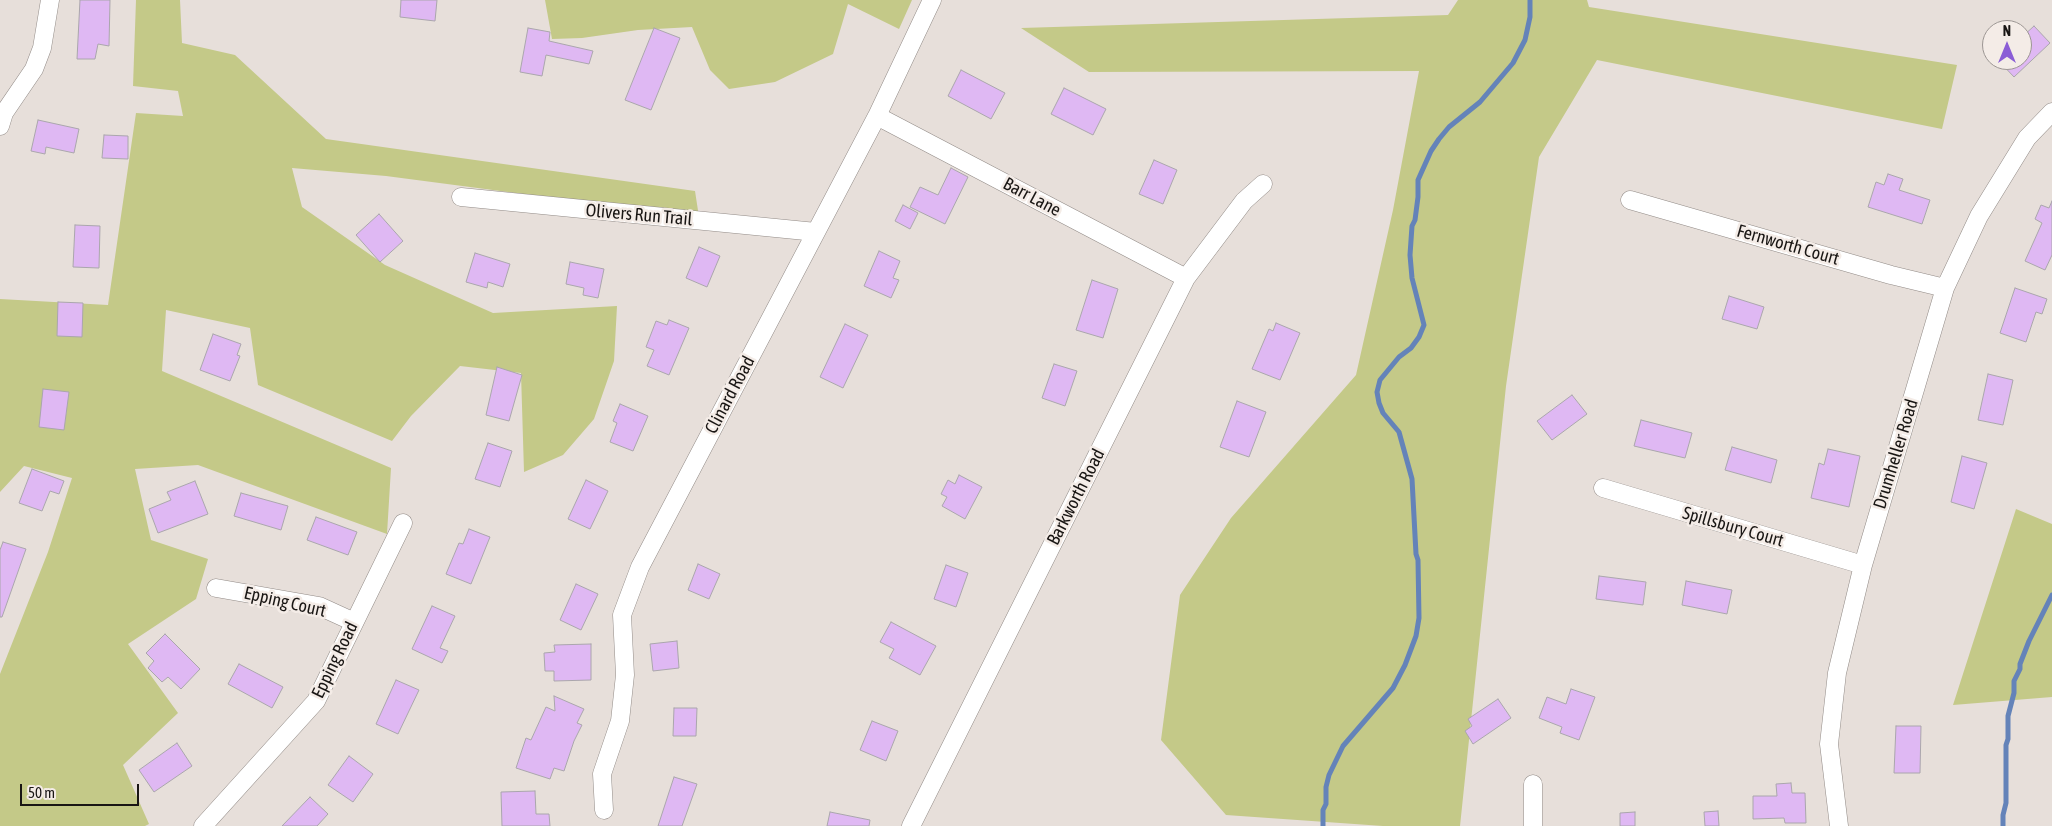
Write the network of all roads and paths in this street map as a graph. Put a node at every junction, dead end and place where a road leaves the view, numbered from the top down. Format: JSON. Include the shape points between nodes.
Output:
{"nodes":[{"id":1,"x":50,"y":0,"type":"edge"},
{"id":2,"x":932,"y":0,"type":"edge"},
{"id":3,"x":2052,"y":112,"type":"edge"},
{"id":4,"x":878,"y":116,"type":"junction"},
{"id":5,"x":0,"y":126,"type":"edge"},
{"id":6,"x":1263,"y":184,"type":"dead end"},
{"id":7,"x":461,"y":197,"type":"dead end"},
{"id":8,"x":1630,"y":200,"type":"dead end"},
{"id":9,"x":816,"y":232,"type":"junction"},
{"id":10,"x":1186,"y":278,"type":"junction"},
{"id":11,"x":1945,"y":288,"type":"junction"},
{"id":12,"x":1603,"y":488,"type":"dead end"},
{"id":13,"x":403,"y":523,"type":"dead end"},
{"id":14,"x":1863,"y":565,"type":"junction"},
{"id":15,"x":216,"y":588,"type":"dead end"},
{"id":16,"x":354,"y":622,"type":"junction"},
{"id":17,"x":1533,"y":784,"type":"dead end"},
{"id":18,"x":604,"y":810,"type":"dead end"},
{"id":19,"x":203,"y":826,"type":"edge"},
{"id":20,"x":911,"y":826,"type":"edge"},
{"id":21,"x":1533,"y":826,"type":"edge"},
{"id":22,"x":1839,"y":826,"type":"edge"}],
"edges":[{"from":1,"to":5,"type":"street","via":[[42,48],[35,66],[4,113]]},
{"from":2,"to":4,"type":"street","name":"Clinard Road"},
{"from":3,"to":11,"type":"street","name":"Drumheller Road","via":[[2027,138],[1979,216]]},
{"from":4,"to":9,"type":"street","name":"Clinard Road"},
{"from":4,"to":10,"type":"street","name":"Barr Lane"},
{"from":6,"to":10,"type":"street","name":"Barkworth Road","via":[[1244,201]]},
{"from":7,"to":9,"type":"street","name":"Olivers Run Trail"},
{"from":8,"to":11,"type":"street","name":"Fernworth Court"},
{"from":9,"to":18,"type":"street","name":"Clinard Road","via":[[640,567],[622,615],[626,675],[620,721],[602,774]]},
{"from":10,"to":20,"type":"street","name":"Barkworth Road"},
{"from":11,"to":14,"type":"street","name":"Drumheller Road"},
{"from":12,"to":14,"type":"street","name":"Spillsbury Court"},
{"from":13,"to":16,"type":"street","name":"Epping Road"},
{"from":14,"to":22,"type":"street","name":"Drumheller Road","via":[[1837,673],[1829,744]]},
{"from":15,"to":16,"type":"street","name":"Epping Court","via":[[320,606]]},
{"from":16,"to":19,"type":"street","name":"Epping Road","via":[[316,701]]},
{"from":17,"to":21,"type":"street"}]}
